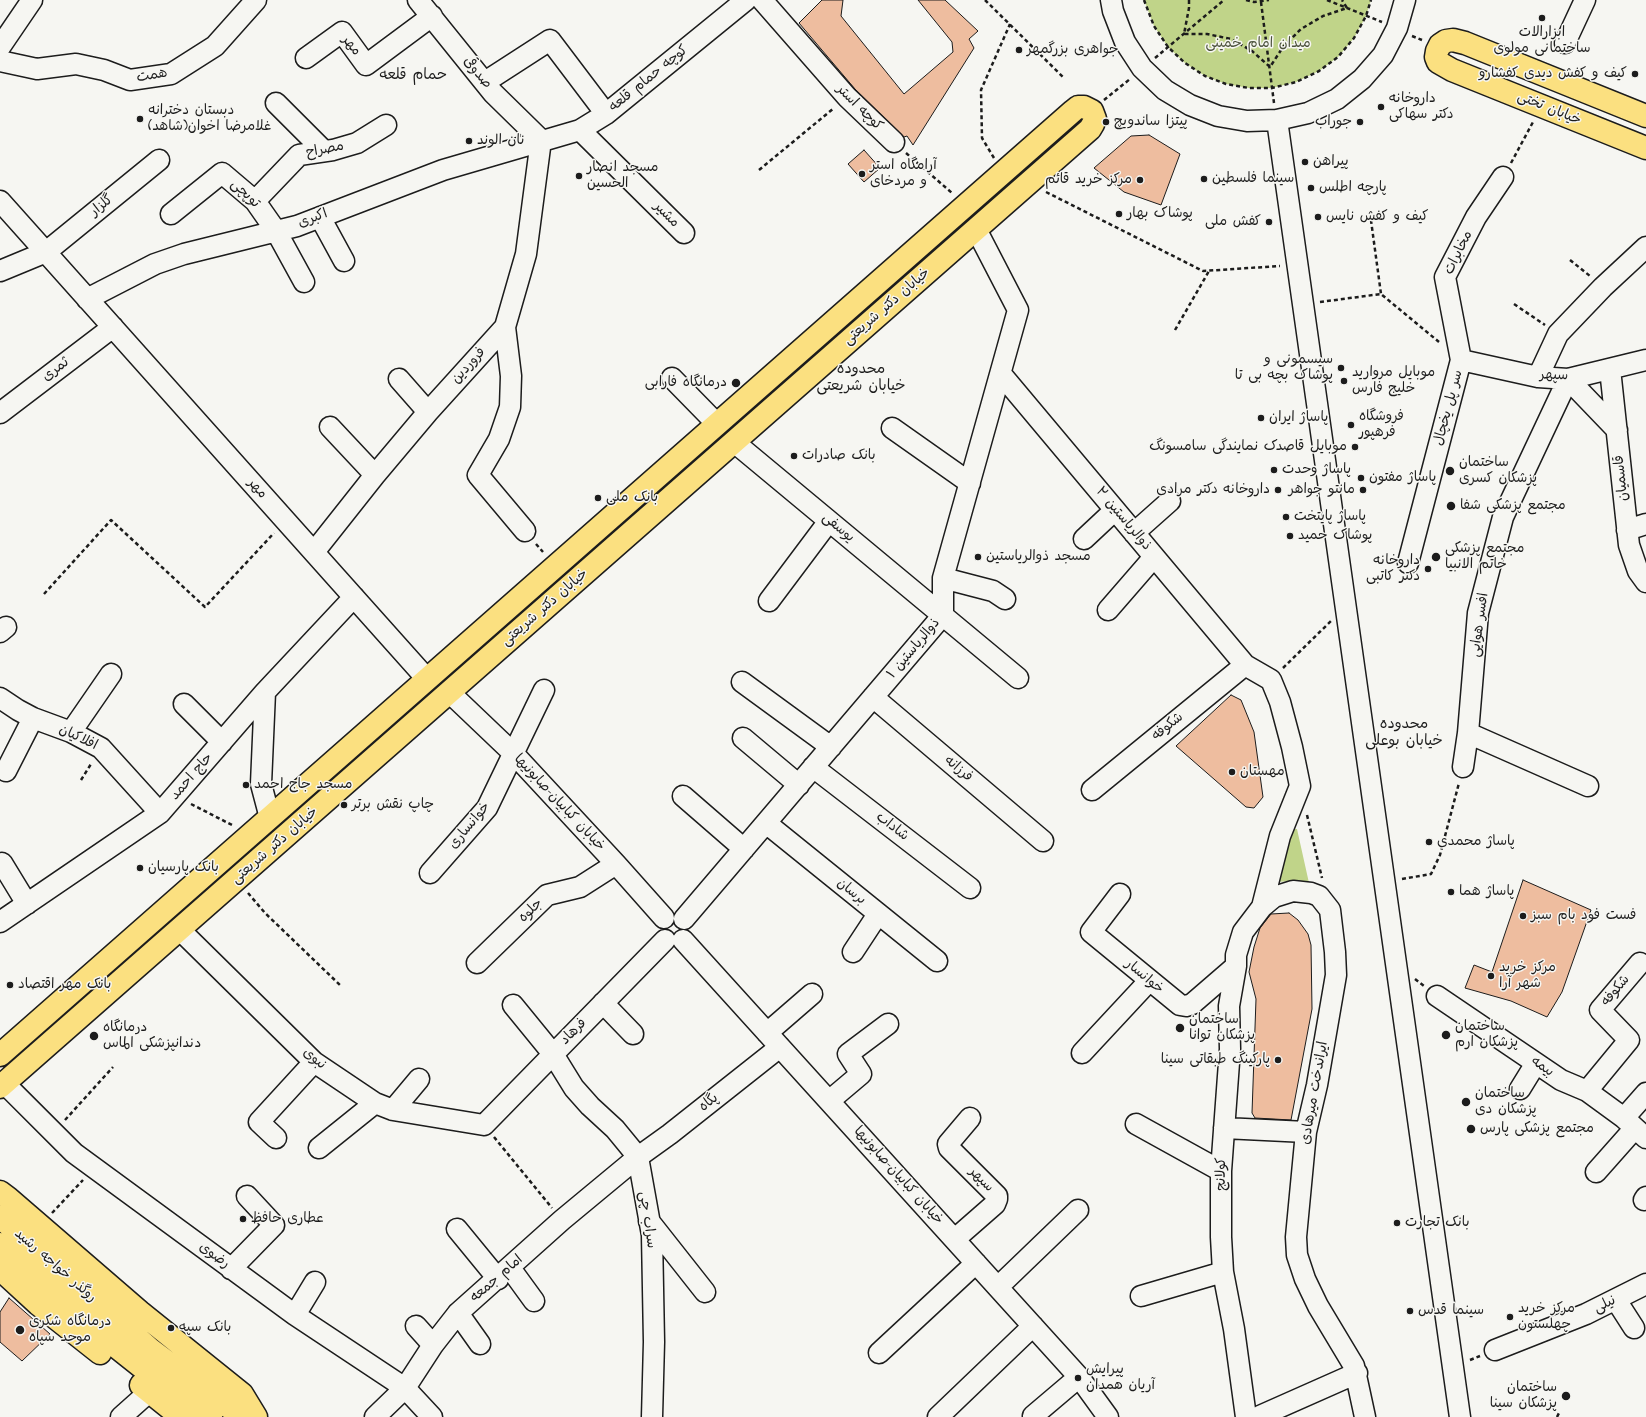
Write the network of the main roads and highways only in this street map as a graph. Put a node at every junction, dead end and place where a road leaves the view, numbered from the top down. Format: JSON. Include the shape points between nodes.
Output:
{"nodes":[{"id":1,"x":1646,"y":116,"type":"edge"},
{"id":2,"x":1646,"y":148,"type":"edge"},
{"id":3,"x":930,"y":236,"type":"junction"},
{"id":4,"x":948,"y":254,"type":"junction"},
{"id":5,"x":0,"y":1055,"type":"edge"},
{"id":6,"x":2,"y":1085,"type":"edge"},
{"id":7,"x":2,"y":1197,"type":"edge"},
{"id":8,"x":0,"y":1244,"type":"edge"},
{"id":9,"x":0,"y":1269,"type":"edge"},
{"id":10,"x":217,"y":1411,"type":"edge"},
{"id":11,"x":181,"y":1417,"type":"edge"},
{"id":12,"x":248,"y":1417,"type":"edge"},
{"id":13,"x":256,"y":1417,"type":"edge"}],
"edges":[{"from":1,"to":2,"type":"main road","name":"خیابان تختی","via":[[1465,43],[1453,40],[1440,45],[1437,51],[1438,62],[1452,70]]},
{"from":3,"to":4,"type":"main road"},
{"from":3,"to":4,"type":"main road","name":"خیابان دکتر شریعتی","via":[[1004,172],[1085,117],[1028,183]]},
{"from":3,"to":5,"type":"main road","name":"خیابان دکتر شریعتی"},
{"from":4,"to":6,"type":"main road","name":"خیابان دکتر شریعتی"},
{"from":7,"to":10,"type":"main road","name":"روگذر خواجه رشید","via":[[150,1349]]},
{"from":7,"to":13,"type":"main road","via":[[242,1394]]},
{"from":8,"to":10,"type":"main road","name":"روگذر خواجه رشید","via":[[95,1330],[168,1388]]},
{"from":9,"to":11,"type":"main road","via":[[38,1304]]},
{"from":10,"to":12,"type":"main road"}]}
